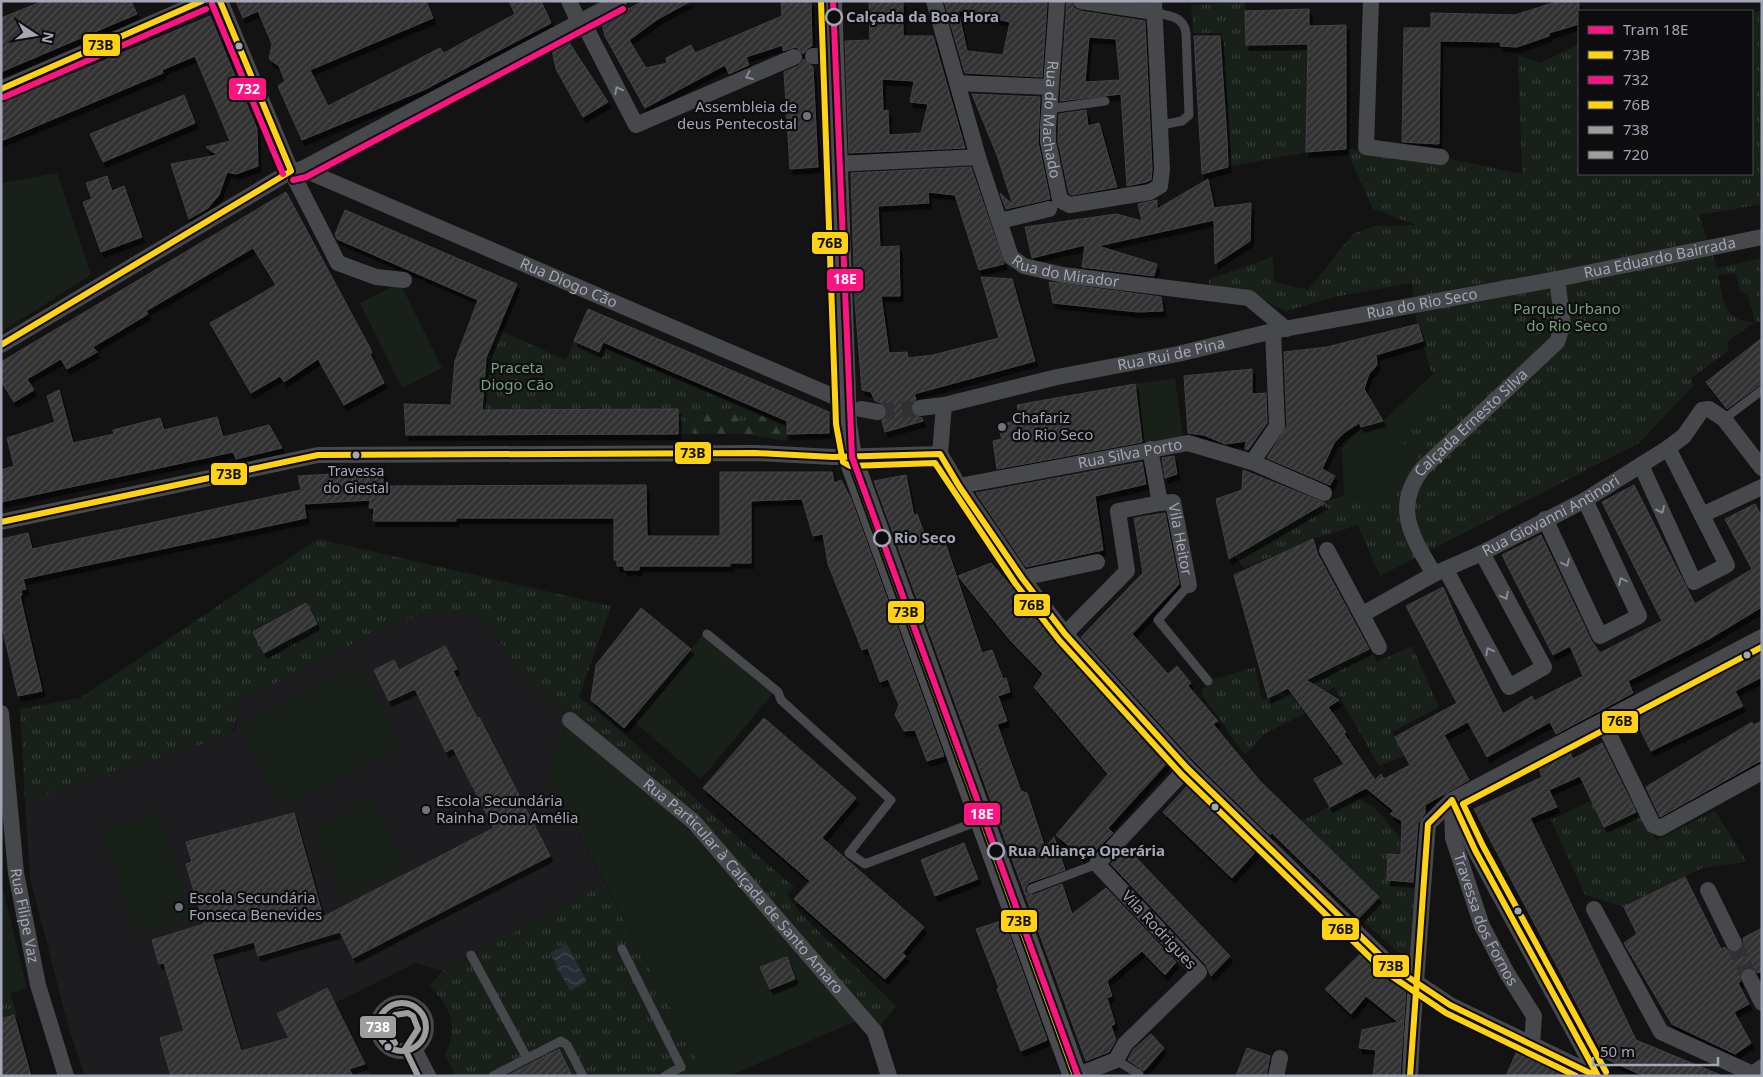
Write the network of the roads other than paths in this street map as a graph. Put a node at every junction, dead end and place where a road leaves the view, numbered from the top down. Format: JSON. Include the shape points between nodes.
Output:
{"nodes":[{"id":1,"x":203,"y":1,"type":"edge"},
{"id":2,"x":220,"y":1,"type":"edge"},
{"id":3,"x":569,"y":1,"type":"edge"},
{"id":4,"x":619,"y":1,"type":"edge"},
{"id":5,"x":830,"y":1,"type":"edge"},
{"id":6,"x":934,"y":1,"type":"edge"},
{"id":7,"x":1058,"y":1,"type":"edge"},
{"id":8,"x":1081,"y":1,"type":"edge"},
{"id":9,"x":1371,"y":1,"type":"edge"},
{"id":10,"x":1154,"y":6,"type":"edge"},
{"id":11,"x":579,"y":22,"type":"junction"},
{"id":12,"x":794,"y":57,"type":"dead end"},
{"id":13,"x":956,"y":83,"type":"junction"},
{"id":14,"x":1050,"y":87,"type":"junction"},
{"id":15,"x":1,"y":89,"type":"edge"},
{"id":16,"x":1106,"y":101,"type":"dead end"},
{"id":17,"x":1048,"y":109,"type":"junction"},
{"id":18,"x":1161,"y":125,"type":"junction"},
{"id":19,"x":978,"y":157,"type":"junction"},
{"id":20,"x":1441,"y":157,"type":"dead end"},
{"id":21,"x":834,"y":164,"type":"junction"},
{"id":22,"x":297,"y":170,"type":"junction"},
{"id":23,"x":1049,"y":209,"type":"dead end"},
{"id":24,"x":1000,"y":221,"type":"junction"},
{"id":25,"x":1762,"y":237,"type":"edge"},
{"id":26,"x":1557,"y":278,"type":"junction"},
{"id":27,"x":404,"y":280,"type":"dead end"},
{"id":28,"x":1279,"y":330,"type":"junction"},
{"id":29,"x":1,"y":345,"type":"edge"},
{"id":30,"x":1762,"y":390,"type":"edge"},
{"id":31,"x":836,"y":397,"type":"dead end"},
{"id":32,"x":944,"y":405,"type":"junction"},
{"id":33,"x":920,"y":408,"type":"tunnel mouth"},
{"id":34,"x":861,"y":409,"type":"dead end"},
{"id":35,"x":878,"y":412,"type":"tunnel mouth"},
{"id":36,"x":1724,"y":419,"type":"junction"},
{"id":37,"x":1668,"y":448,"type":"junction"},
{"id":38,"x":1150,"y":449,"type":"junction"},
{"id":39,"x":940,"y":454,"type":"junction"},
{"id":40,"x":850,"y":457,"type":"junction"},
{"id":41,"x":1252,"y":462,"type":"junction"},
{"id":42,"x":1641,"y":465,"type":"junction"},
{"id":43,"x":1762,"y":468,"type":"edge"},
{"id":44,"x":959,"y":486,"type":"junction"},
{"id":45,"x":1762,"y":487,"type":"edge"},
{"id":46,"x":1324,"y":493,"type":"dead end"},
{"id":47,"x":1585,"y":500,"type":"junction"},
{"id":48,"x":1160,"y":503,"type":"junction"},
{"id":49,"x":1702,"y":515,"type":"junction"},
{"id":50,"x":1545,"y":519,"type":"junction"},
{"id":51,"x":1,"y":522,"type":"edge"},
{"id":52,"x":1328,"y":550,"type":"dead end"},
{"id":53,"x":1482,"y":553,"type":"junction"},
{"id":54,"x":1097,"y":562,"type":"dead end"},
{"id":55,"x":1440,"y":572,"type":"junction"},
{"id":56,"x":1022,"y":578,"type":"junction"},
{"id":57,"x":1189,"y":585,"type":"joint"},
{"id":58,"x":1363,"y":614,"type":"junction"},
{"id":59,"x":707,"y":634,"type":"dead end"},
{"id":60,"x":1065,"y":634,"type":"junction"},
{"id":61,"x":1762,"y":637,"type":"edge"},
{"id":62,"x":1379,"y":648,"type":"dead end"},
{"id":63,"x":1208,"y":681,"type":"dead end"},
{"id":64,"x":1,"y":713,"type":"edge"},
{"id":65,"x":570,"y":720,"type":"dead end"},
{"id":66,"x":1603,"y":722,"type":"junction"},
{"id":67,"x":1187,"y":768,"type":"junction"},
{"id":68,"x":1762,"y":772,"type":"edge"},
{"id":69,"x":1452,"y":800,"type":"junction"},
{"id":70,"x":981,"y":820,"type":"junction"},
{"id":71,"x":1097,"y":864,"type":"junction"},
{"id":72,"x":1031,"y":889,"type":"dead end"},
{"id":73,"x":1708,"y":890,"type":"dead end"},
{"id":74,"x":1594,"y":909,"type":"dead end"},
{"id":75,"x":1734,"y":943,"type":"tunnel mouth"},
{"id":76,"x":622,"y":949,"type":"dead end"},
{"id":77,"x":472,"y":955,"type":"dead end"},
{"id":78,"x":1749,"y":977,"type":"tunnel mouth"},
{"id":79,"x":1762,"y":1004,"type":"edge"},
{"id":80,"x":1532,"y":1044,"type":"junction"},
{"id":81,"x":414,"y":1049,"type":"dead end"},
{"id":82,"x":527,"y":1058,"type":"junction"},
{"id":83,"x":1280,"y":1058,"type":"dead end"},
{"id":84,"x":1116,"y":1060,"type":"junction"},
{"id":85,"x":1762,"y":1067,"type":"edge"},
{"id":86,"x":1139,"y":1074,"type":"dead end"},
{"id":87,"x":66,"y":1076,"type":"edge"},
{"id":88,"x":428,"y":1076,"type":"edge"},
{"id":89,"x":493,"y":1076,"type":"edge"},
{"id":90,"x":583,"y":1076,"type":"edge"},
{"id":91,"x":665,"y":1076,"type":"edge"},
{"id":92,"x":889,"y":1076,"type":"edge"},
{"id":93,"x":1075,"y":1076,"type":"edge"},
{"id":94,"x":1276,"y":1076,"type":"edge"},
{"id":95,"x":1410,"y":1076,"type":"edge"},
{"id":96,"x":1597,"y":1076,"type":"edge"}],
"edges":[{"from":1,"to":15,"type":"street"},
{"from":2,"to":22,"type":"street"},
{"from":3,"to":11,"type":"street"},
{"from":4,"to":11,"type":"street"},
{"from":5,"to":21,"type":"street","via":[[822,56]]},
{"from":6,"to":13,"type":"street","name":"Rua do Mirador"},
{"from":7,"to":14,"type":"street","name":"Rua do Machado"},
{"from":8,"to":10,"type":"street"},
{"from":9,"to":20,"type":"street","via":[[1366,147]]},
{"from":10,"to":18,"type":"street"},
{"from":10,"to":18,"type":"lane","via":[[1181,20],[1186,33],[1189,114],[1182,121]]},
{"from":12,"to":11,"type":"street","one_way":true,"via":[[636,125],[588,32]]},
{"from":11,"to":22,"type":"street"},
{"from":13,"to":14,"type":"street"},
{"from":13,"to":19,"type":"street","name":"Rua do Mirador"},
{"from":14,"to":17,"type":"street","name":"Rua do Machado"},
{"from":16,"to":17,"type":"lane"},
{"from":17,"to":18,"type":"street","name":"Rua do Machado","via":[[1048,142],[1060,200],[1066,204],[1156,190],[1162,178]]},
{"from":19,"to":21,"type":"street"},
{"from":19,"to":24,"type":"street","name":"Rua do Mirador"},
{"from":21,"to":40,"type":"street","via":[[845,363],[845,424]]},
{"from":22,"to":27,"type":"street","via":[[338,262],[376,277]]},
{"from":22,"to":29,"type":"street"},
{"from":22,"to":31,"type":"street","name":"Rua Diogo Cão"},
{"from":23,"to":24,"type":"street"},
{"from":24,"to":28,"type":"street","name":"Rua do Mirador","via":[[1012,257],[1024,266],[1063,275],[1249,298]]},
{"from":25,"to":26,"type":"street","name":"Rua Eduardo Bairrada"},
{"from":26,"to":28,"type":"street","name":"Rua do Rio Seco"},
{"from":26,"to":55,"type":"street","name":"Calçada Ernesto Silva","via":[[1563,324],[1557,342],[1423,468],[1412,485],[1406,505],[1409,526]]},
{"from":28,"to":32,"type":"street","name":"Rua Rui de Pina","via":[[1178,354],[1057,377]]},
{"from":28,"to":41,"type":"street","via":[[1277,426]]},
{"from":30,"to":36,"type":"lane"},
{"from":32,"to":33,"type":"street","name":"Rua Rui de Pina"},
{"from":32,"to":39,"type":"street"},
{"from":34,"to":35,"type":"street"},
{"from":36,"to":37,"type":"street","name":"Rua Giovanni Antinori","via":[[1710,408],[1702,410],[1684,436]]},
{"from":36,"to":43,"type":"street"},
{"from":37,"to":42,"type":"street","name":"Rua Giovanni Antinori"},
{"from":37,"to":49,"type":"street"},
{"from":38,"to":41,"type":"street","name":"Rua Silva Porto","via":[[1188,443]]},
{"from":38,"to":44,"type":"street","name":"Rua Silva Porto"},
{"from":38,"to":48,"type":"street","name":"Vila Heitor"},
{"from":39,"to":40,"type":"street"},
{"from":39,"to":44,"type":"street"},
{"from":40,"to":51,"type":"street","via":[[801,458],[755,453],[318,455]]},
{"from":40,"to":70,"type":"street"},
{"from":41,"to":46,"type":"street","name":"Rua Silva Porto"},
{"from":42,"to":47,"type":"street","name":"Rua Giovanni Antinori"},
{"from":42,"to":49,"type":"street","one_way":true,"via":[[1694,582],[1727,566]]},
{"from":44,"to":56,"type":"street"},
{"from":45,"to":49,"type":"street"},
{"from":47,"to":50,"type":"street","name":"Rua Giovanni Antinori"},
{"from":50,"to":47,"type":"street","one_way":true,"via":[[1600,636],[1639,616]]},
{"from":48,"to":57,"type":"street","name":"Vila Heitor","via":[[1173,502]]},
{"from":48,"to":60,"type":"street","via":[[1118,511],[1127,571]]},
{"from":50,"to":53,"type":"street","name":"Rua Giovanni Antinori"},
{"from":52,"to":58,"type":"street"},
{"from":53,"to":55,"type":"street","name":"Rua Giovanni Antinori"},
{"from":53,"to":55,"type":"street","name":"Calçada Ernesto Silva","one_way":true,"via":[[1544,667],[1508,687]]},
{"from":54,"to":56,"type":"street"},
{"from":55,"to":58,"type":"street","name":"Rua Giovanni Antinori"},
{"from":56,"to":60,"type":"street"},
{"from":57,"to":63,"type":"lane","via":[[1158,620]]},
{"from":58,"to":62,"type":"street"},
{"from":59,"to":70,"type":"lane","via":[[778,692],[781,700],[891,800],[849,853],[865,864]]},
{"from":60,"to":67,"type":"street"},
{"from":61,"to":66,"type":"street"},
{"from":64,"to":87,"type":"street","name":"Rua Filipe Vaz","via":[[16,873],[38,984]]},
{"from":65,"to":92,"type":"street","name":"Rua Particular à Calçada de Santo Amaro","via":[[694,822],[874,1032]]},
{"from":66,"to":68,"type":"street","via":[[1653,825],[1660,828]]},
{"from":66,"to":69,"type":"street"},
{"from":67,"to":71,"type":"street"},
{"from":67,"to":80,"type":"street","via":[[1390,964],[1450,1005]]},
{"from":69,"to":80,"type":"street","name":"Travessa dos Fornos","via":[[1453,838],[1482,926],[1534,1016]]},
{"from":69,"to":95,"type":"street","bridge":true,"via":[[1428,824]]},
{"from":69,"to":96,"type":"street","name":"Travessa dos Fornos","via":[[1475,850]]},
{"from":70,"to":93,"type":"street"},
{"from":71,"to":72,"type":"lane"},
{"from":71,"to":84,"type":"street","name":"Vila Rodrigues","via":[[1199,972],[1125,1044]]},
{"from":73,"to":75,"type":"street"},
{"from":74,"to":85,"type":"street","via":[[1661,1032],[1753,1074]]},
{"from":76,"to":91,"type":"lane","via":[[681,1067]]},
{"from":77,"to":82,"type":"lane"},
{"from":78,"to":79,"type":"street"},
{"from":80,"to":96,"type":"street"},
{"from":81,"to":88,"type":"street"},
{"from":82,"to":89,"type":"lane"},
{"from":82,"to":90,"type":"lane","via":[[561,1041]]},
{"from":83,"to":94,"type":"street"},
{"from":84,"to":86,"type":"lane"},
{"from":84,"to":93,"type":"street"}]}
